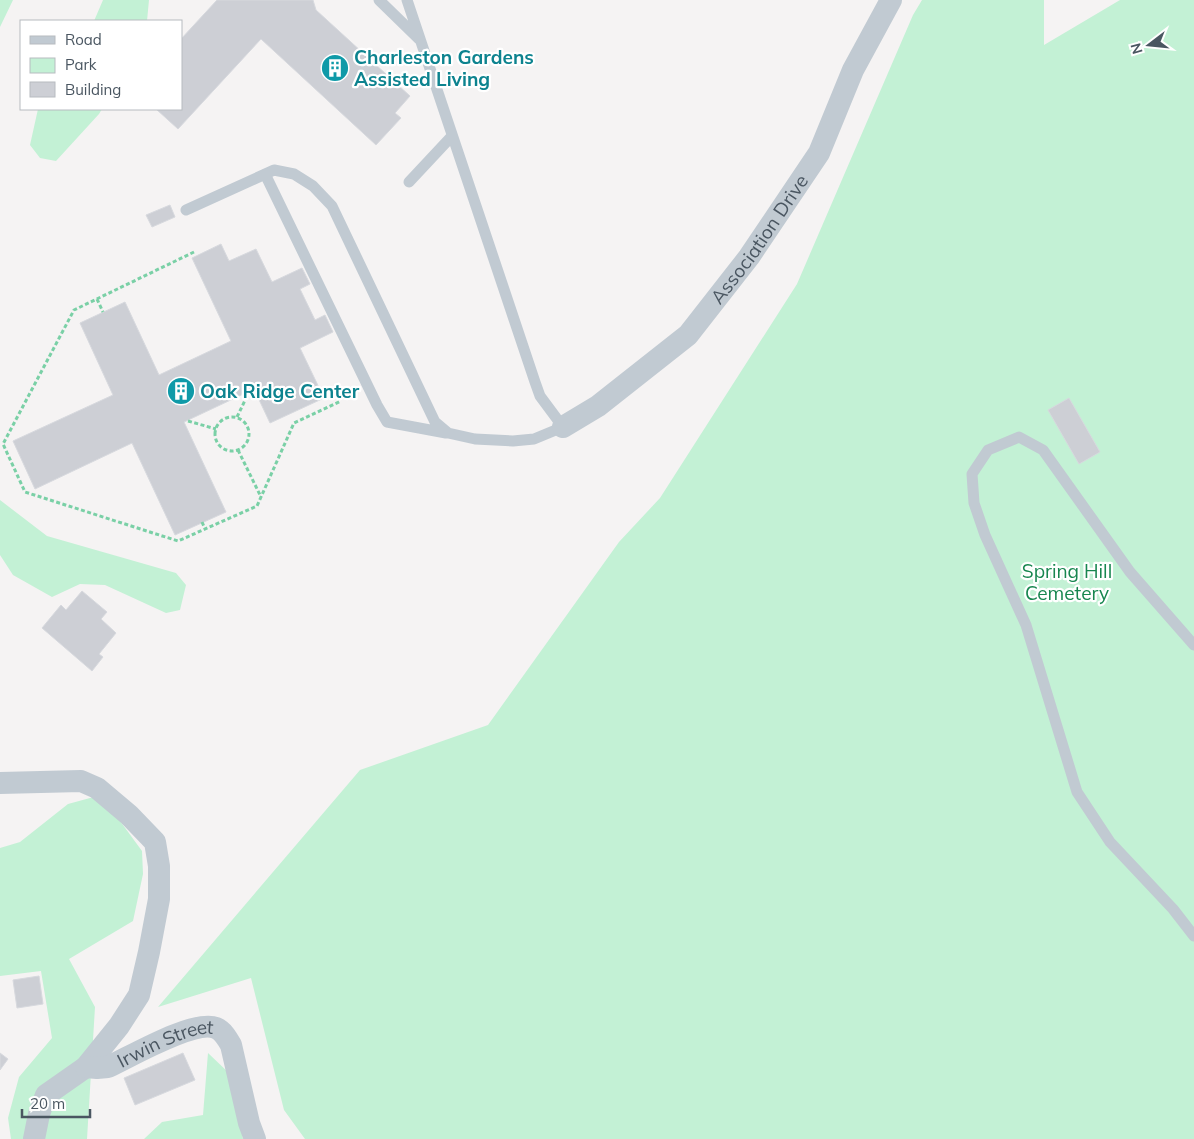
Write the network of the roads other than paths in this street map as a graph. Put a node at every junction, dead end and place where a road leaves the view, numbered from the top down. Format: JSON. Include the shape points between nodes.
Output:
{"nodes":[{"id":1,"x":379,"y":0,"type":"edge"},
{"id":2,"x":407,"y":0,"type":"edge"},
{"id":3,"x":891,"y":0,"type":"edge"},
{"id":4,"x":420,"y":40,"type":"junction"},
{"id":5,"x":452,"y":136,"type":"junction"},
{"id":6,"x":266,"y":174,"type":"junction"},
{"id":7,"x":409,"y":182,"type":"dead end"},
{"id":8,"x":186,"y":210,"type":"dead end"},
{"id":9,"x":563,"y":427,"type":"junction"},
{"id":10,"x":448,"y":433,"type":"junction"},
{"id":11,"x":1194,"y":645,"type":"edge"},
{"id":12,"x":0,"y":783,"type":"edge"},
{"id":13,"x":1194,"y":936,"type":"edge"},
{"id":14,"x":86,"y":1067,"type":"junction"},
{"id":15,"x":34,"y":1139,"type":"edge"},
{"id":16,"x":255,"y":1139,"type":"edge"}],
"edges":[{"from":1,"to":4,"type":"lane"},
{"from":2,"to":4,"type":"lane"},
{"from":3,"to":9,"type":"street","name":"Association Drive","via":[[853,70],[819,153],[750,257],[688,335],[598,406]]},
{"from":4,"to":5,"type":"lane"},
{"from":5,"to":7,"type":"lane"},
{"from":5,"to":9,"type":"lane","via":[[534,382],[540,396]]},
{"from":6,"to":8,"type":"lane"},
{"from":6,"to":10,"type":"lane","via":[[274,170],[294,174],[313,186],[332,206],[435,422]]},
{"from":6,"to":10,"type":"lane","via":[[387,422]]},
{"from":9,"to":10,"type":"lane","via":[[534,439],[513,441],[474,439]]},
{"from":11,"to":13,"type":"lane","via":[[1130,572],[1043,450],[1018,438],[988,450],[972,474],[974,502],[985,535],[1026,625],[1077,792],[1110,842]]},
{"from":12,"to":14,"type":"street","via":[[81,781],[97,788],[155,842],[159,899],[139,995]]},
{"from":14,"to":15,"type":"street","via":[[46,1095]]},
{"from":14,"to":16,"type":"street","name":"Irwin Street","via":[[108,1067],[195,1027],[216,1028],[231,1045]]}]}
